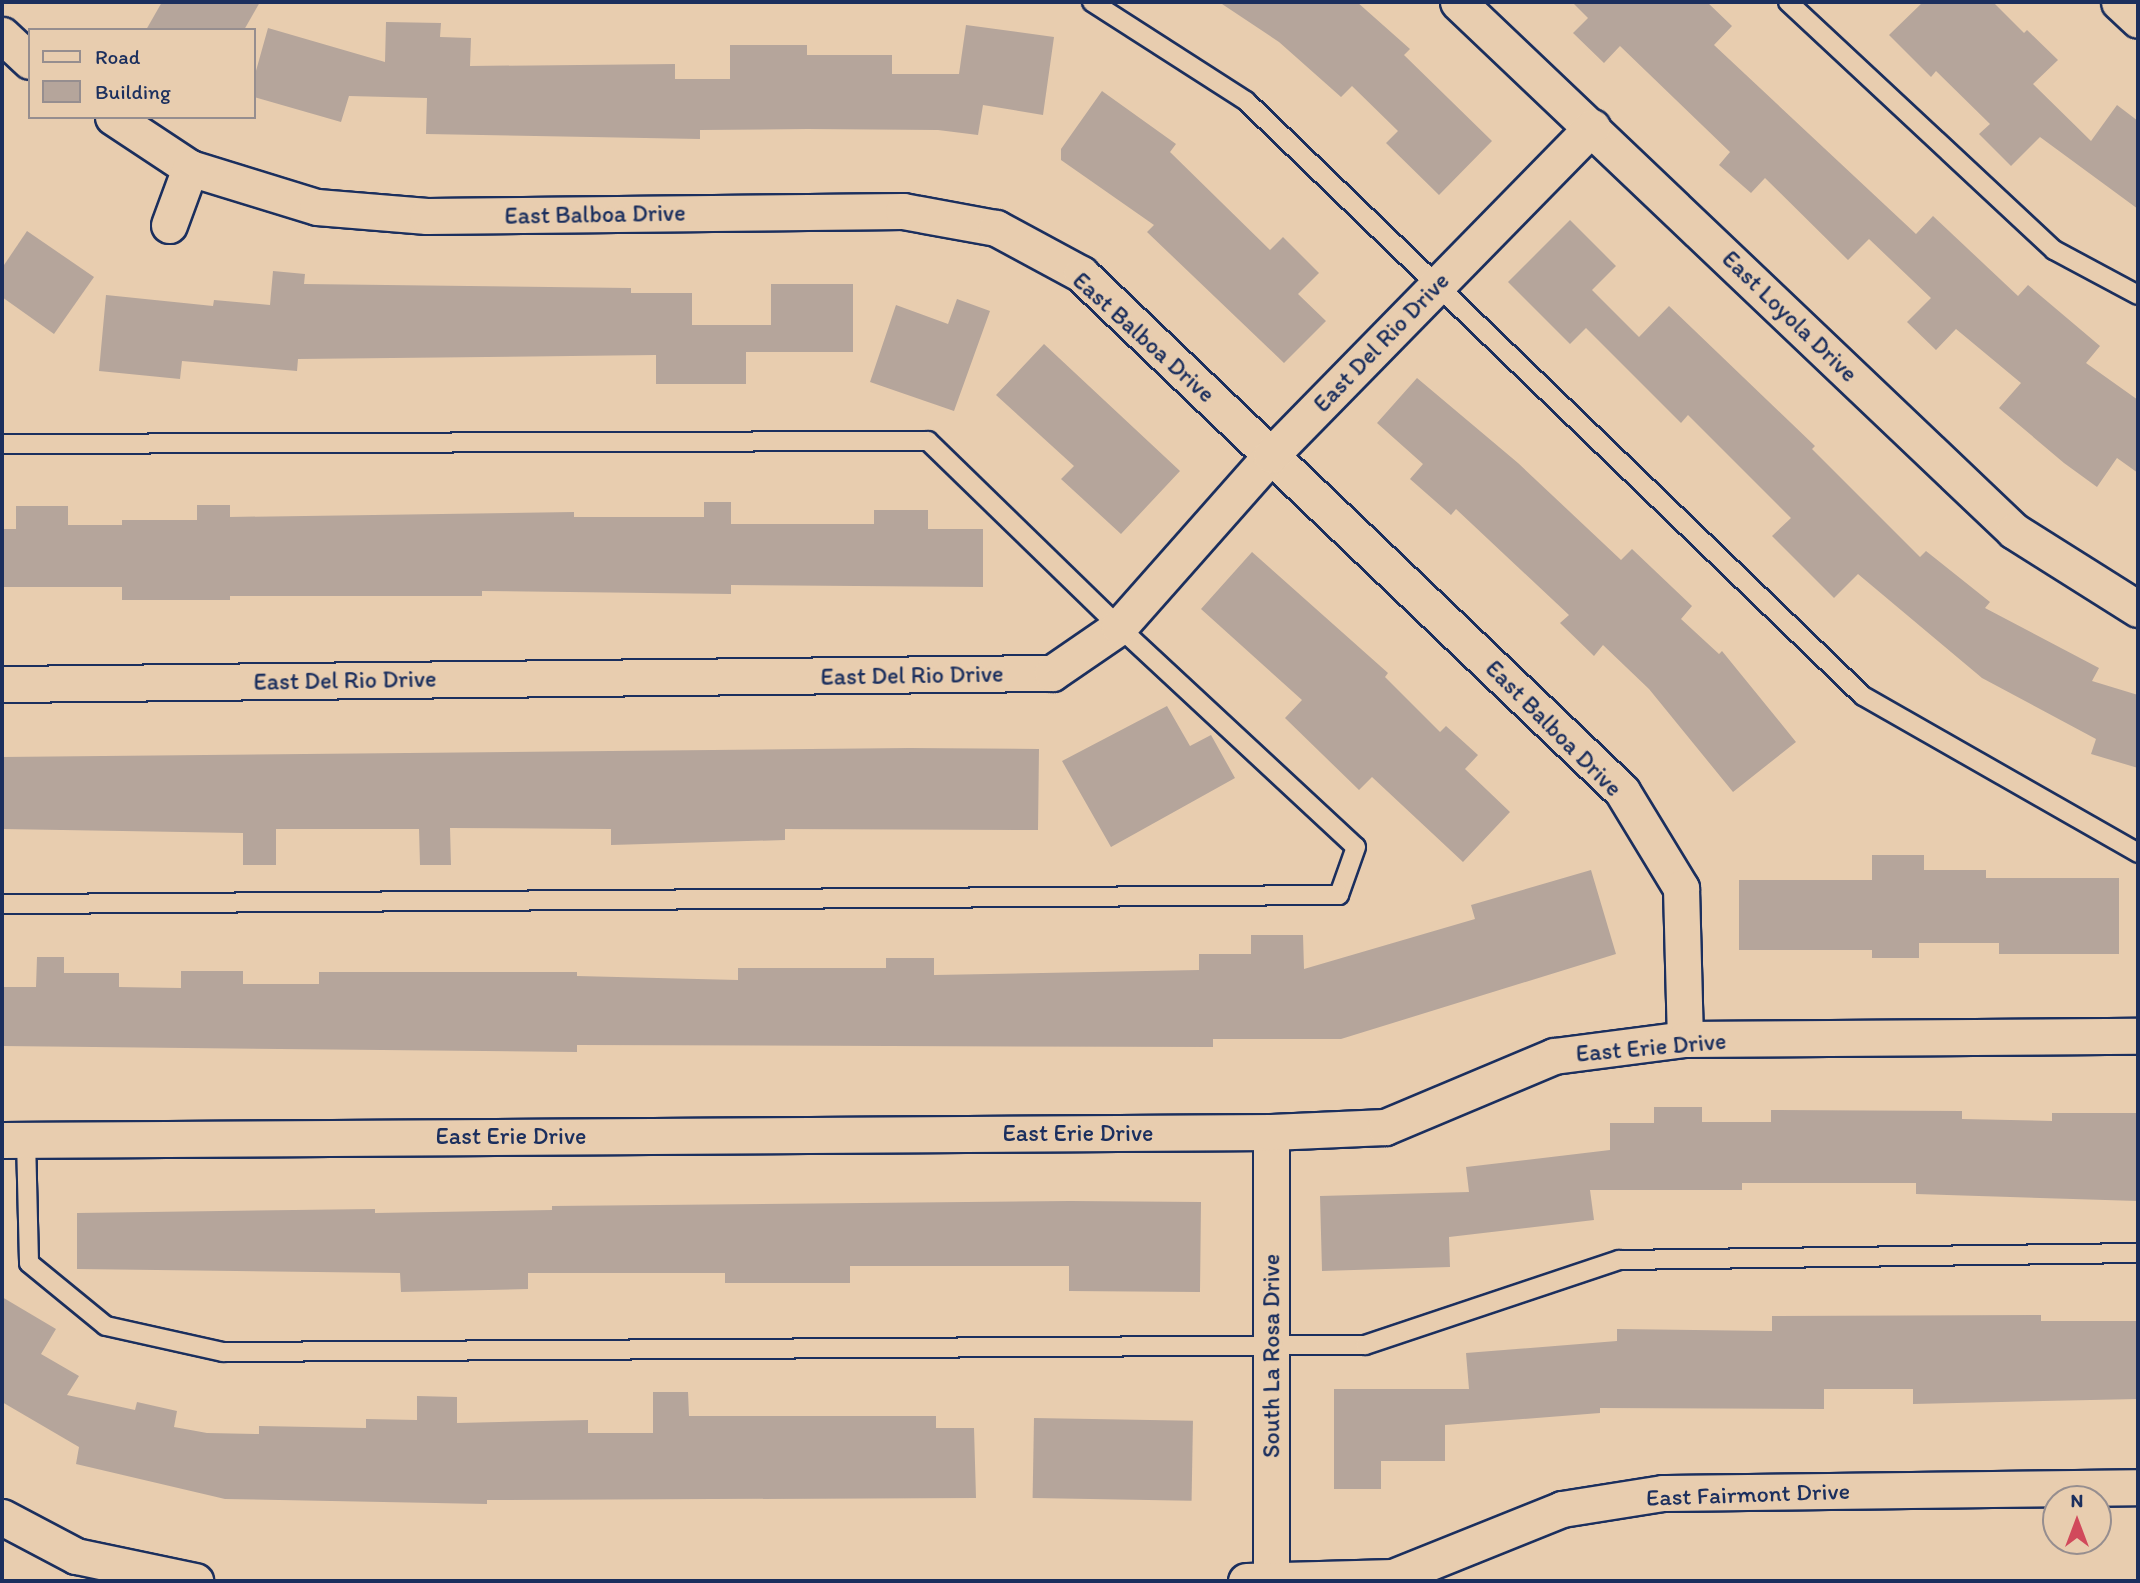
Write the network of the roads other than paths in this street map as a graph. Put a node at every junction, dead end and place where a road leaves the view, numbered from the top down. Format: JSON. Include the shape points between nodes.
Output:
{"nodes":[{"id":1,"x":1092,"y":2,"type":"edge"},
{"id":2,"x":1458,"y":2,"type":"edge"},
{"id":3,"x":1788,"y":2,"type":"edge"},
{"id":4,"x":2119,"y":2,"type":"edge"},
{"id":5,"x":2138,"y":20,"type":"edge"},
{"id":6,"x":2,"y":35,"type":"edge"},
{"id":7,"x":28,"y":59,"type":"edge"},
{"id":8,"x":116,"y":119,"type":"edge"},
{"id":9,"x":1592,"y":127,"type":"junction"},
{"id":10,"x":190,"y":168,"type":"junction"},
{"id":11,"x":169,"y":225,"type":"dead end"},
{"id":12,"x":1435,"y":288,"type":"junction"},
{"id":13,"x":2138,"y":295,"type":"edge"},
{"id":14,"x":2,"y":444,"type":"edge"},
{"id":15,"x":1271,"y":455,"type":"junction"},
{"id":16,"x":2138,"y":609,"type":"edge"},
{"id":17,"x":1119,"y":627,"type":"junction"},
{"id":18,"x":2,"y":684,"type":"edge"},
{"id":19,"x":2138,"y":853,"type":"edge"},
{"id":20,"x":2,"y":904,"type":"edge"},
{"id":21,"x":2138,"y":1036,"type":"edge"},
{"id":22,"x":1685,"y":1039,"type":"junction"},
{"id":23,"x":1271,"y":1132,"type":"junction"},
{"id":24,"x":14,"y":1139,"type":"edge"},
{"id":25,"x":2138,"y":1253,"type":"edge"},
{"id":26,"x":1271,"y":1345,"type":"junction"},
{"id":27,"x":2138,"y":1487,"type":"edge"},
{"id":28,"x":2,"y":1517,"type":"edge"},
{"id":29,"x":195,"y":1581,"type":"edge"},
{"id":30,"x":1246,"y":1581,"type":"edge"},
{"id":31,"x":1271,"y":1581,"type":"edge"}],
"edges":[{"from":1,"to":12,"type":"lane","via":[[1246,101]]},
{"from":2,"to":9,"type":"street","name":"East Loyola Drive"},
{"from":3,"to":13,"type":"lane","via":[[2054,250]]},
{"from":4,"to":5,"type":"street"},
{"from":6,"to":7,"type":"street"},
{"from":8,"to":10,"type":"street","name":"East Balboa Drive"},
{"from":9,"to":12,"type":"street","name":"East Del Rio Drive"},
{"from":9,"to":16,"type":"street","name":"East Loyola Drive","via":[[2014,531]]},
{"from":10,"to":11,"type":"street"},
{"from":10,"to":15,"type":"street","name":"East Balboa Drive","via":[[317,207],[427,216],[904,211],[996,228],[1081,274]]},
{"from":12,"to":15,"type":"street","name":"East Del Rio Drive"},
{"from":12,"to":19,"type":"lane","via":[[1863,696]]},
{"from":14,"to":17,"type":"lane","via":[[928,441]]},
{"from":15,"to":17,"type":"street","name":"East Del Rio Drive"},
{"from":15,"to":22,"type":"street","name":"East Balboa Drive","via":[[1622,791],[1681,888]]},
{"from":17,"to":18,"type":"street","name":"East Del Rio Drive","via":[[1052,673]]},
{"from":17,"to":20,"type":"lane","via":[[1356,847],[1339,895]]},
{"from":21,"to":22,"type":"street","name":"East Erie Drive"},
{"from":22,"to":23,"type":"street","name":"East Erie Drive","via":[[1554,1056],[1385,1127]]},
{"from":23,"to":24,"type":"street","name":"East Erie Drive"},
{"from":23,"to":26,"type":"street","name":"South La Rosa Drive"},
{"from":24,"to":26,"type":"lane","via":[[29,1263],[106,1326],[223,1352]]},
{"from":25,"to":26,"type":"lane","via":[[1619,1260],[1365,1345]]},
{"from":26,"to":31,"type":"street","name":"South La Rosa Drive"},
{"from":27,"to":31,"type":"street","name":"East Fairmont Drive","via":[[1663,1493],[1562,1509],[1393,1577]]},
{"from":28,"to":29,"type":"street","via":[[76,1556]]},
{"from":30,"to":31,"type":"street","name":"East Fairmont Drive"}]}
